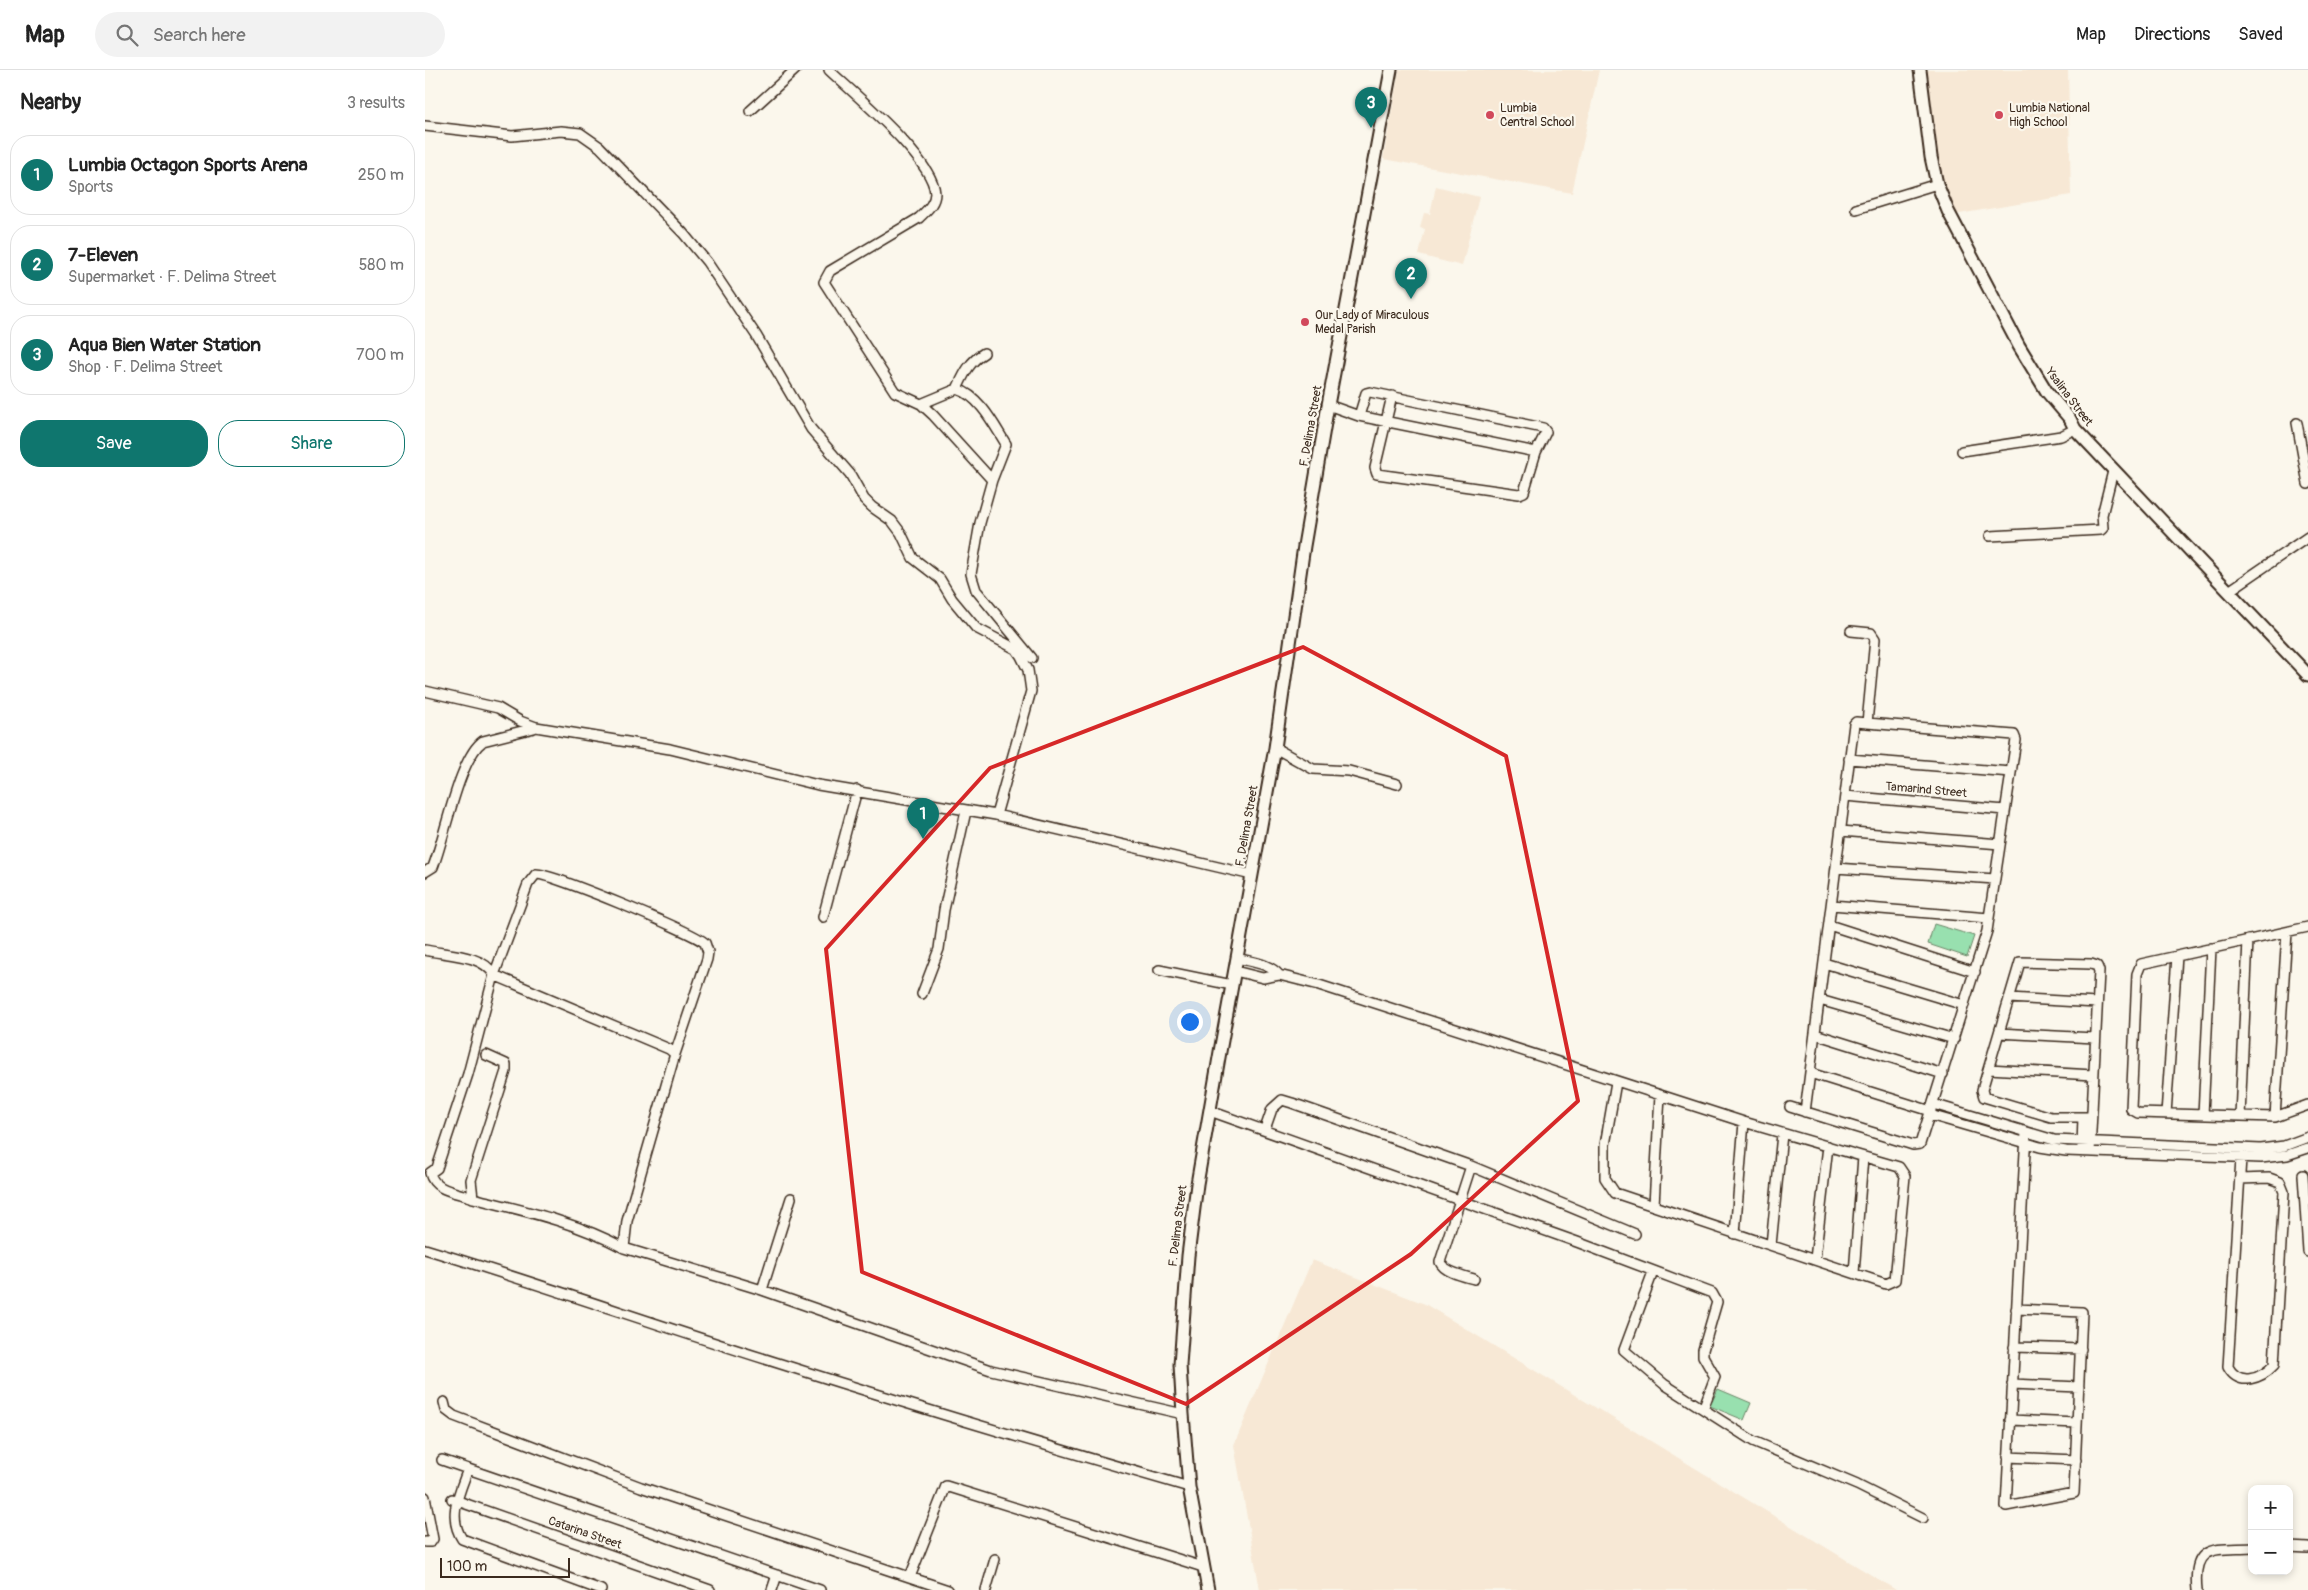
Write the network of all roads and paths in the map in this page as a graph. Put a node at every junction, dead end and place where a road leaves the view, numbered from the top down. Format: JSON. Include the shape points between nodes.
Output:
{"nodes":[{"id":1,"x":795,"y":70,"type":"edge"},
{"id":2,"x":829,"y":70,"type":"edge"},
{"id":3,"x":1391,"y":70,"type":"edge"},
{"id":4,"x":1920,"y":70,"type":"edge"},
{"id":5,"x":749,"y":111,"type":"dead end"},
{"id":6,"x":425,"y":126,"type":"edge"},
{"id":7,"x":1937,"y":184,"type":"junction"},
{"id":8,"x":1856,"y":209,"type":"dead end"},
{"id":9,"x":984,"y":353,"type":"dead end"},
{"id":10,"x":957,"y":389,"type":"junction"},
{"id":11,"x":1392,"y":396,"type":"junction"},
{"id":12,"x":921,"y":404,"type":"junction"},
{"id":13,"x":1328,"y":405,"type":"junction"},
{"id":14,"x":1359,"y":416,"type":"junction"},
{"id":15,"x":1386,"y":422,"type":"junction"},
{"id":16,"x":2297,"y":423,"type":"dead end"},
{"id":17,"x":2075,"y":429,"type":"junction"},
{"id":18,"x":1536,"y":452,"type":"junction"},
{"id":19,"x":1962,"y":452,"type":"dead end"},
{"id":20,"x":2113,"y":470,"type":"junction"},
{"id":21,"x":992,"y":480,"type":"junction"},
{"id":22,"x":2308,"y":484,"type":"edge"},
{"id":23,"x":1991,"y":536,"type":"dead end"},
{"id":24,"x":2308,"y":537,"type":"edge"},
{"id":25,"x":2229,"y":592,"type":"junction"},
{"id":26,"x":1851,"y":631,"type":"dead end"},
{"id":27,"x":1032,"y":658,"type":"dead end"},
{"id":28,"x":2308,"y":675,"type":"edge"},
{"id":29,"x":425,"y":691,"type":"edge"},
{"id":30,"x":1867,"y":723,"type":"junction"},
{"id":31,"x":536,"y":727,"type":"junction"},
{"id":32,"x":1275,"y":748,"type":"junction"},
{"id":33,"x":1849,"y":759,"type":"junction"},
{"id":34,"x":2011,"y":772,"type":"junction"},
{"id":35,"x":1397,"y":784,"type":"dead end"},
{"id":36,"x":857,"y":790,"type":"junction"},
{"id":37,"x":1845,"y":796,"type":"junction"},
{"id":38,"x":2005,"y":810,"type":"junction"},
{"id":39,"x":966,"y":811,"type":"junction"},
{"id":40,"x":996,"y":815,"type":"junction"},
{"id":41,"x":1841,"y":831,"type":"junction"},
{"id":42,"x":2000,"y":844,"type":"junction"},
{"id":43,"x":1836,"y":868,"type":"junction"},
{"id":44,"x":425,"y":872,"type":"edge"},
{"id":45,"x":1252,"y":875,"type":"junction"},
{"id":46,"x":1995,"y":879,"type":"junction"},
{"id":47,"x":1831,"y":905,"type":"junction"},
{"id":48,"x":823,"y":916,"type":"dead end"},
{"id":49,"x":1989,"y":918,"type":"junction"},
{"id":50,"x":1829,"y":924,"type":"junction"},
{"id":51,"x":2308,"y":927,"type":"edge"},
{"id":52,"x":2287,"y":932,"type":"junction"},
{"id":53,"x":2248,"y":940,"type":"junction"},
{"id":54,"x":2211,"y":948,"type":"junction"},
{"id":55,"x":425,"y":950,"type":"edge"},
{"id":56,"x":2177,"y":956,"type":"junction"},
{"id":57,"x":1237,"y":958,"type":"junction"},
{"id":58,"x":1824,"y":963,"type":"junction"},
{"id":59,"x":1159,"y":970,"type":"dead end"},
{"id":60,"x":1235,"y":971,"type":"junction"},
{"id":61,"x":1975,"y":972,"type":"junction"},
{"id":62,"x":494,"y":975,"type":"junction"},
{"id":63,"x":1279,"y":975,"type":"junction"},
{"id":64,"x":1232,"y":985,"type":"junction"},
{"id":65,"x":922,"y":994,"type":"dead end"},
{"id":66,"x":2009,"y":998,"type":"junction"},
{"id":67,"x":1819,"y":1000,"type":"junction"},
{"id":68,"x":2097,"y":1003,"type":"junction"},
{"id":69,"x":1964,"y":1006,"type":"junction"},
{"id":70,"x":1999,"y":1033,"type":"junction"},
{"id":71,"x":1815,"y":1034,"type":"junction"},
{"id":72,"x":2095,"y":1038,"type":"junction"},
{"id":73,"x":1954,"y":1039,"type":"junction"},
{"id":74,"x":675,"y":1054,"type":"junction"},
{"id":75,"x":486,"y":1055,"type":"dead end"},
{"id":76,"x":1989,"y":1068,"type":"junction"},
{"id":77,"x":1810,"y":1073,"type":"junction"},
{"id":78,"x":1943,"y":1074,"type":"junction"},
{"id":79,"x":2093,"y":1075,"type":"junction"},
{"id":80,"x":1616,"y":1082,"type":"junction"},
{"id":81,"x":1660,"y":1095,"type":"junction"},
{"id":82,"x":2308,"y":1105,"type":"edge"},
{"id":83,"x":1789,"y":1107,"type":"dead end"},
{"id":84,"x":1950,"y":1109,"type":"junction"},
{"id":85,"x":1931,"y":1110,"type":"junction"},
{"id":86,"x":1210,"y":1111,"type":"junction"},
{"id":87,"x":1805,"y":1112,"type":"junction"},
{"id":88,"x":2167,"y":1114,"type":"junction"},
{"id":89,"x":2203,"y":1115,"type":"junction"},
{"id":90,"x":2240,"y":1116,"type":"junction"},
{"id":91,"x":2087,"y":1117,"type":"junction"},
{"id":92,"x":2275,"y":1117,"type":"junction"},
{"id":93,"x":1947,"y":1120,"type":"junction"},
{"id":94,"x":1744,"y":1122,"type":"junction"},
{"id":95,"x":1265,"y":1129,"type":"junction"},
{"id":96,"x":2026,"y":1133,"type":"junction"},
{"id":97,"x":1782,"y":1134,"type":"junction"},
{"id":98,"x":2308,"y":1137,"type":"edge"},
{"id":99,"x":2025,"y":1143,"type":"junction"},
{"id":100,"x":1828,"y":1146,"type":"junction"},
{"id":101,"x":2086,"y":1147,"type":"junction"},
{"id":102,"x":2308,"y":1148,"type":"edge"},
{"id":103,"x":2285,"y":1151,"type":"junction"},
{"id":104,"x":2245,"y":1155,"type":"junction"},
{"id":105,"x":1863,"y":1157,"type":"junction"},
{"id":106,"x":1471,"y":1166,"type":"junction"},
{"id":107,"x":2303,"y":1175,"type":"dead end"},
{"id":108,"x":2240,"y":1179,"type":"junction"},
{"id":109,"x":2307,"y":1192,"type":"edge"},
{"id":110,"x":473,"y":1198,"type":"junction"},
{"id":111,"x":791,"y":1198,"type":"dead end"},
{"id":112,"x":1459,"y":1200,"type":"junction"},
{"id":113,"x":1654,"y":1205,"type":"junction"},
{"id":114,"x":1635,"y":1234,"type":"dead end"},
{"id":115,"x":1735,"y":1234,"type":"junction"},
{"id":116,"x":1771,"y":1245,"type":"junction"},
{"id":117,"x":425,"y":1248,"type":"edge"},
{"id":118,"x":624,"y":1248,"type":"junction"},
{"id":119,"x":2308,"y":1252,"type":"edge"},
{"id":120,"x":1815,"y":1259,"type":"junction"},
{"id":121,"x":1653,"y":1272,"type":"junction"},
{"id":122,"x":1854,"y":1273,"type":"junction"},
{"id":123,"x":1474,"y":1280,"type":"dead end"},
{"id":124,"x":762,"y":1290,"type":"junction"},
{"id":125,"x":2016,"y":1309,"type":"junction"},
{"id":126,"x":2014,"y":1347,"type":"junction"},
{"id":127,"x":2081,"y":1349,"type":"junction"},
{"id":128,"x":2012,"y":1384,"type":"junction"},
{"id":129,"x":2079,"y":1387,"type":"junction"},
{"id":130,"x":444,"y":1402,"type":"dead end"},
{"id":131,"x":1703,"y":1409,"type":"junction"},
{"id":132,"x":1183,"y":1414,"type":"junction"},
{"id":133,"x":2010,"y":1420,"type":"junction"},
{"id":134,"x":2077,"y":1423,"type":"junction"},
{"id":135,"x":2008,"y":1457,"type":"junction"},
{"id":136,"x":442,"y":1460,"type":"dead end"},
{"id":137,"x":2076,"y":1460,"type":"junction"},
{"id":138,"x":468,"y":1469,"type":"junction"},
{"id":139,"x":1189,"y":1488,"type":"junction"},
{"id":140,"x":425,"y":1497,"type":"edge"},
{"id":141,"x":454,"y":1500,"type":"junction"},
{"id":142,"x":1923,"y":1518,"type":"dead end"},
{"id":143,"x":425,"y":1542,"type":"edge"},
{"id":144,"x":2293,"y":1547,"type":"edge"},
{"id":145,"x":2248,"y":1548,"type":"edge"},
{"id":146,"x":2308,"y":1548,"type":"edge"},
{"id":147,"x":995,"y":1558,"type":"dead end"},
{"id":148,"x":1203,"y":1567,"type":"junction"},
{"id":149,"x":777,"y":1575,"type":"junction"},
{"id":150,"x":911,"y":1577,"type":"junction"},
{"id":151,"x":601,"y":1590,"type":"edge"},
{"id":152,"x":710,"y":1590,"type":"edge"},
{"id":153,"x":772,"y":1590,"type":"edge"},
{"id":154,"x":820,"y":1590,"type":"edge"},
{"id":155,"x":948,"y":1590,"type":"edge"},
{"id":156,"x":986,"y":1590,"type":"edge"},
{"id":157,"x":1209,"y":1590,"type":"edge"},
{"id":158,"x":2197,"y":1590,"type":"edge"}],
"edges":[{"from":1,"to":5,"type":"street"},
{"from":2,"to":12,"type":"street","via":[[908,146],[927,172],[935,193],[933,202],[919,218],[830,270],[824,282],[895,392]]},
{"from":3,"to":13,"type":"street","name":"F. Delima Street"},
{"from":4,"to":7,"type":"street","name":"Ysalina Street"},
{"from":6,"to":40,"type":"street","via":[[512,136],[561,131],[580,134],[600,147],[683,233],[707,262],[756,335],[811,429],[850,474],[864,499],[891,521],[913,558],[940,578],[952,599],[976,628],[1016,649],[1021,656],[1031,691]]},
{"from":7,"to":8,"type":"street"},
{"from":7,"to":17,"type":"street","name":"Ysalina Street","via":[[2009,330]]},
{"from":9,"to":10,"type":"street","via":[[969,365]]},
{"from":10,"to":12,"type":"street"},
{"from":10,"to":21,"type":"street","via":[[977,401],[1006,444]]},
{"from":11,"to":14,"type":"street","via":[[1366,392]]},
{"from":11,"to":15,"type":"street"},
{"from":11,"to":18,"type":"street","via":[[1543,428],[1546,432]]},
{"from":12,"to":21,"type":"street"},
{"from":13,"to":14,"type":"street"},
{"from":13,"to":32,"type":"street","name":"F. Delima Street"},
{"from":14,"to":15,"type":"street"},
{"from":15,"to":18,"type":"street"},
{"from":15,"to":18,"type":"street","via":[[1375,468],[1379,474],[1521,494],[1525,491]]},
{"from":16,"to":22,"type":"street"},
{"from":17,"to":19,"type":"street","via":[[2061,436]]},
{"from":17,"to":20,"type":"street","name":"Ysalina Street"},
{"from":20,"to":23,"type":"street","via":[[2101,530]]},
{"from":20,"to":25,"type":"street","name":"Ysalina Street"},
{"from":21,"to":27,"type":"street","via":[[971,574],[976,590]]},
{"from":24,"to":25,"type":"street"},
{"from":25,"to":28,"type":"street","name":"Ysalina Street"},
{"from":26,"to":30,"type":"street","via":[[1871,633],[1875,639]]},
{"from":29,"to":31,"type":"street","via":[[498,708]]},
{"from":30,"to":33,"type":"street","via":[[1853,724]]},
{"from":30,"to":34,"type":"street","via":[[2014,735]]},
{"from":31,"to":36,"type":"street","via":[[670,749],[808,783]]},
{"from":31,"to":44,"type":"street","via":[[478,744],[464,771],[433,867]]},
{"from":32,"to":35,"type":"street","via":[[1313,769],[1349,771]]},
{"from":32,"to":45,"type":"street","name":"F. Delima Street"},
{"from":33,"to":34,"type":"street"},
{"from":33,"to":37,"type":"street"},
{"from":34,"to":38,"type":"street"},
{"from":36,"to":39,"type":"street"},
{"from":36,"to":48,"type":"street"},
{"from":37,"to":38,"type":"street","name":"Tamarind Street"},
{"from":37,"to":41,"type":"street"},
{"from":38,"to":42,"type":"street"},
{"from":39,"to":40,"type":"street"},
{"from":39,"to":65,"type":"street","via":[[944,910],[939,950]]},
{"from":40,"to":45,"type":"street"},
{"from":41,"to":42,"type":"street"},
{"from":41,"to":43,"type":"street"},
{"from":42,"to":46,"type":"street"},
{"from":43,"to":46,"type":"street"},
{"from":43,"to":47,"type":"street"},
{"from":45,"to":57,"type":"street","name":"F. Delima Street"},
{"from":46,"to":49,"type":"street"},
{"from":47,"to":49,"type":"street"},
{"from":47,"to":50,"type":"street"},
{"from":49,"to":61,"type":"street"},
{"from":50,"to":58,"type":"street"},
{"from":50,"to":61,"type":"street"},
{"from":51,"to":52,"type":"street"},
{"from":52,"to":53,"type":"street"},
{"from":52,"to":92,"type":"street"},
{"from":53,"to":54,"type":"street"},
{"from":53,"to":90,"type":"street"},
{"from":54,"to":56,"type":"street"},
{"from":54,"to":89,"type":"street"},
{"from":55,"to":62,"type":"street","via":[[479,962],[491,969]]},
{"from":56,"to":88,"type":"street"},
{"from":56,"to":88,"type":"street","via":[[2144,962],[2137,974],[2131,1109],[2135,1113]]},
{"from":57,"to":60,"type":"street","name":"F. Delima Street"},
{"from":57,"to":63,"type":"street","via":[[1274,969]]},
{"from":58,"to":67,"type":"street"},
{"from":58,"to":69,"type":"street"},
{"from":59,"to":64,"type":"street"},
{"from":60,"to":63,"type":"street","via":[[1263,978]]},
{"from":60,"to":64,"type":"street","name":"F. Delima Street"},
{"from":61,"to":69,"type":"street"},
{"from":62,"to":74,"type":"street","via":[[669,1048]]},
{"from":62,"to":74,"type":"street","via":[[528,884],[536,874],[687,933],[705,943],[708,952]]},
{"from":62,"to":110,"type":"street","via":[[468,1074],[437,1168],[430,1173],[438,1186]]},
{"from":63,"to":80,"type":"street","via":[[1414,1015]]},
{"from":64,"to":86,"type":"street","name":"F. Delima Street"},
{"from":66,"to":68,"type":"street"},
{"from":66,"to":68,"type":"street","via":[[2020,962],[2091,964],[2099,971]]},
{"from":66,"to":70,"type":"street"},
{"from":67,"to":71,"type":"street"},
{"from":67,"to":73,"type":"street"},
{"from":68,"to":72,"type":"street"},
{"from":69,"to":73,"type":"street"},
{"from":70,"to":72,"type":"street"},
{"from":70,"to":76,"type":"street"},
{"from":71,"to":77,"type":"street"},
{"from":71,"to":78,"type":"street"},
{"from":72,"to":79,"type":"street"},
{"from":73,"to":78,"type":"street"},
{"from":74,"to":118,"type":"street","via":[[627,1221]]},
{"from":75,"to":110,"type":"street","via":[[506,1064],[506,1071],[471,1180]]},
{"from":76,"to":79,"type":"street"},
{"from":76,"to":91,"type":"street","via":[[1982,1090],[1984,1097],[2051,1117]]},
{"from":77,"to":85,"type":"street"},
{"from":77,"to":87,"type":"street"},
{"from":78,"to":85,"type":"street"},
{"from":79,"to":91,"type":"street"},
{"from":80,"to":81,"type":"street"},
{"from":80,"to":113,"type":"street","via":[[1605,1146],[1605,1178],[1615,1193]]},
{"from":81,"to":94,"type":"street"},
{"from":81,"to":113,"type":"street"},
{"from":82,"to":92,"type":"street"},
{"from":83,"to":87,"type":"street"},
{"from":84,"to":85,"type":"street"},
{"from":84,"to":93,"type":"street"},
{"from":84,"to":96,"type":"street"},
{"from":85,"to":87,"type":"street","via":[[1922,1141],[1916,1146]]},
{"from":85,"to":93,"type":"street"},
{"from":86,"to":95,"type":"street"},
{"from":86,"to":132,"type":"street","name":"F. Delima Street","via":[[1187,1265],[1180,1365]]},
{"from":88,"to":89,"type":"street"},
{"from":89,"to":90,"type":"street"},
{"from":90,"to":92,"type":"street"},
{"from":91,"to":101,"type":"street"},
{"from":93,"to":99,"type":"street"},
{"from":94,"to":97,"type":"street"},
{"from":94,"to":115,"type":"street"},
{"from":95,"to":106,"type":"street","via":[[1272,1109],[1282,1100]]},
{"from":95,"to":112,"type":"street"},
{"from":96,"to":99,"type":"street"},
{"from":96,"to":101,"type":"street"},
{"from":97,"to":100,"type":"street"},
{"from":97,"to":116,"type":"street"},
{"from":98,"to":103,"type":"street"},
{"from":99,"to":101,"type":"street","via":[[2053,1149]]},
{"from":99,"to":125,"type":"street"},
{"from":100,"to":105,"type":"street"},
{"from":100,"to":120,"type":"street"},
{"from":101,"to":104,"type":"street"},
{"from":102,"to":103,"type":"street"},
{"from":103,"to":104,"type":"street"},
{"from":104,"to":108,"type":"street"},
{"from":105,"to":122,"type":"street"},
{"from":105,"to":122,"type":"street","via":[[1899,1167],[1905,1176],[1898,1271],[1895,1280],[1886,1284]]},
{"from":106,"to":112,"type":"street"},
{"from":106,"to":114,"type":"street"},
{"from":107,"to":109,"type":"street"},
{"from":108,"to":108,"type":"street","via":[[2228,1367],[2232,1375],[2245,1380],[2265,1375],[2274,1365],[2284,1192],[2280,1182],[2269,1178]]},
{"from":109,"to":119,"type":"street"},
{"from":110,"to":118,"type":"street","via":[[543,1214],[596,1233]]},
{"from":111,"to":124,"type":"street"},
{"from":112,"to":121,"type":"street"},
{"from":112,"to":123,"type":"street","via":[[1440,1262],[1447,1270]]},
{"from":113,"to":115,"type":"street"},
{"from":115,"to":116,"type":"street"},
{"from":116,"to":120,"type":"street"},
{"from":117,"to":139,"type":"street","via":[[783,1365]]},
{"from":118,"to":124,"type":"street"},
{"from":120,"to":122,"type":"street"},
{"from":121,"to":131,"type":"street","via":[[1624,1350],[1665,1384]]},
{"from":121,"to":131,"type":"street","via":[[1716,1297],[1716,1308],[1703,1350],[1715,1378]]},
{"from":124,"to":132,"type":"street","via":[[991,1370]]},
{"from":125,"to":126,"type":"street"},
{"from":125,"to":127,"type":"street","via":[[2082,1312]]},
{"from":126,"to":127,"type":"street"},
{"from":126,"to":128,"type":"street"},
{"from":127,"to":129,"type":"street"},
{"from":128,"to":129,"type":"street"},
{"from":128,"to":133,"type":"street"},
{"from":129,"to":134,"type":"street"},
{"from":130,"to":150,"type":"street","via":[[446,1410],[454,1416],[641,1487]]},
{"from":131,"to":142,"type":"street","via":[[1753,1441],[1857,1485]]},
{"from":132,"to":139,"type":"street","name":"F. Delima Street"},
{"from":133,"to":134,"type":"street"},
{"from":133,"to":135,"type":"street"},
{"from":134,"to":137,"type":"street"},
{"from":135,"to":137,"type":"street"},
{"from":135,"to":137,"type":"street","via":[[2006,1506],[2074,1493]]},
{"from":136,"to":138,"type":"street"},
{"from":138,"to":141,"type":"street"},
{"from":138,"to":149,"type":"street"},
{"from":139,"to":148,"type":"street","name":"F. Delima Street"},
{"from":140,"to":143,"type":"street","via":[[433,1539]]},
{"from":141,"to":151,"type":"street","via":[[457,1528],[466,1542]]},
{"from":141,"to":152,"type":"street","name":"Catarina Street"},
{"from":144,"to":146,"type":"street"},
{"from":145,"to":158,"type":"street","via":[[2212,1550],[2203,1555],[2195,1574]]},
{"from":147,"to":156,"type":"street"},
{"from":148,"to":150,"type":"street","via":[[946,1486]]},
{"from":148,"to":157,"type":"street","name":"F. Delima Street"},
{"from":149,"to":153,"type":"street"},
{"from":149,"to":154,"type":"street"},
{"from":150,"to":155,"type":"street"}]}
